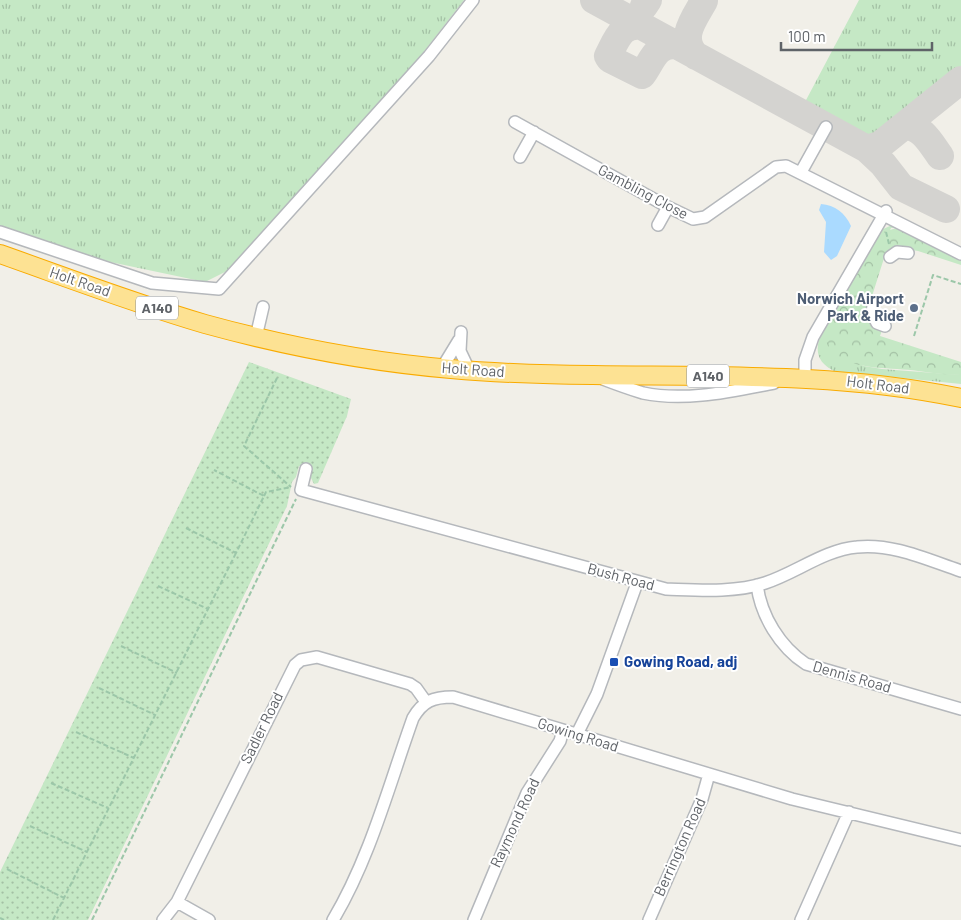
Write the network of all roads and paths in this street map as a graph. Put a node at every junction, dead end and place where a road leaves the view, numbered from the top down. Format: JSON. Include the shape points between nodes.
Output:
{"nodes":[{"id":1,"x":473,"y":0,"type":"edge"},
{"id":2,"x":515,"y":122,"type":"dead end"},
{"id":3,"x":826,"y":127,"type":"dead end"},
{"id":4,"x":534,"y":132,"type":"junction"},
{"id":5,"x":520,"y":157,"type":"dead end"},
{"id":6,"x":801,"y":172,"type":"junction"},
{"id":7,"x":668,"y":207,"type":"junction"},
{"id":8,"x":884,"y":213,"type":"junction"},
{"id":9,"x":658,"y":225,"type":"dead end"},
{"id":10,"x":0,"y":232,"type":"edge"},
{"id":11,"x":908,"y":253,"type":"dead end"},
{"id":12,"x":0,"y":254,"type":"edge"},
{"id":13,"x":961,"y":254,"type":"edge"},
{"id":14,"x":892,"y":255,"type":"joint"},
{"id":15,"x":961,"y":284,"type":"edge"},
{"id":16,"x":263,"y":306,"type":"dead end"},
{"id":17,"x":874,"y":306,"type":"dead end"},
{"id":18,"x":885,"y":326,"type":"dead end"},
{"id":19,"x":914,"y":336,"type":"dead end"},
{"id":20,"x":256,"y":337,"type":"junction"},
{"id":21,"x":436,"y":368,"type":"junction"},
{"id":22,"x":469,"y":370,"type":"junction"},
{"id":23,"x":276,"y":378,"type":"dead end"},
{"id":24,"x":805,"y":378,"type":"junction"},
{"id":25,"x":961,"y":390,"type":"edge"},
{"id":26,"x":931,"y":392,"type":"junction"},
{"id":27,"x":961,"y":398,"type":"edge"},
{"id":28,"x":306,"y":469,"type":"dead end"},
{"id":29,"x":214,"y":470,"type":"dead end"},
{"id":30,"x":296,"y":488,"type":"junction"},
{"id":31,"x":264,"y":496,"type":"junction"},
{"id":32,"x":186,"y":528,"type":"dead end"},
{"id":33,"x":236,"y":553,"type":"junction"},
{"id":34,"x":961,"y":571,"type":"edge"},
{"id":35,"x":637,"y":583,"type":"junction"},
{"id":36,"x":757,"y":585,"type":"junction"},
{"id":37,"x":158,"y":586,"type":"dead end"},
{"id":38,"x":208,"y":609,"type":"junction"},
{"id":39,"x":120,"y":646,"type":"dead end"},
{"id":40,"x":176,"y":673,"type":"junction"},
{"id":41,"x":99,"y":688,"type":"dead end"},
{"id":42,"x":426,"y":702,"type":"junction"},
{"id":43,"x":961,"y":709,"type":"edge"},
{"id":44,"x":156,"y":715,"type":"junction"},
{"id":45,"x":563,"y":730,"type":"junction"},
{"id":46,"x":76,"y":732,"type":"dead end"},
{"id":47,"x":577,"y":734,"type":"junction"},
{"id":48,"x":134,"y":758,"type":"junction"},
{"id":49,"x":709,"y":774,"type":"junction"},
{"id":50,"x":51,"y":783,"type":"dead end"},
{"id":51,"x":108,"y":808,"type":"junction"},
{"id":52,"x":849,"y":812,"type":"junction"},
{"id":53,"x":30,"y":826,"type":"dead end"},
{"id":54,"x":961,"y":840,"type":"edge"},
{"id":55,"x":87,"y":852,"type":"junction"},
{"id":56,"x":7,"y":869,"type":"dead end"},
{"id":57,"x":64,"y":898,"type":"junction"},
{"id":58,"x":176,"y":902,"type":"junction"},
{"id":59,"x":0,"y":918,"type":"edge"},
{"id":60,"x":4,"y":920,"type":"edge"},
{"id":61,"x":53,"y":920,"type":"edge"},
{"id":62,"x":92,"y":920,"type":"edge"},
{"id":63,"x":163,"y":920,"type":"edge"},
{"id":64,"x":209,"y":920,"type":"edge"},
{"id":65,"x":333,"y":920,"type":"edge"},
{"id":66,"x":474,"y":920,"type":"edge"},
{"id":67,"x":649,"y":920,"type":"edge"},
{"id":68,"x":801,"y":920,"type":"edge"}],
"edges":[{"from":1,"to":10,"type":"street","via":[[405,89],[219,289],[152,283]]},
{"from":2,"to":4,"type":"street","name":"Gambling Close"},
{"from":3,"to":6,"type":"street"},
{"from":4,"to":5,"type":"street"},
{"from":4,"to":7,"type":"street","name":"Gambling Close"},
{"from":6,"to":7,"type":"street","name":"Gambling Close","via":[[776,166],[705,217],[693,219]]},
{"from":6,"to":8,"type":"street","name":"Gambling Close"},
{"from":7,"to":9,"type":"street"},
{"from":8,"to":13,"type":"street","name":"Gambling Close"},
{"from":8,"to":14,"type":"path"},
{"from":8,"to":24,"type":"street","via":[[813,337]]},
{"from":11,"to":14,"type":"street"},
{"from":12,"to":20,"type":"highway","name":"Holt Road","number":"A140","via":[[109,285],[204,323]]},
{"from":15,"to":19,"type":"path","via":[[933,275]]},
{"from":16,"to":20,"type":"street"},
{"from":17,"to":18,"type":"street","via":[[872,312],[877,323]]},
{"from":20,"to":21,"type":"highway","name":"Holt Road","number":"A140","via":[[318,351]]},
{"from":21,"to":22,"type":"highway","name":"Holt Road","number":"A140"},
{"from":21,"to":22,"type":"street","via":[[453,353],[460,335],[460,351]]},
{"from":22,"to":24,"type":"highway","name":"Holt Road","number":"A140"},
{"from":23,"to":30,"type":"path","via":[[244,446]]},
{"from":24,"to":26,"type":"highway","name":"Holt Road","number":"A140","via":[[868,382]]},
{"from":25,"to":26,"type":"street"},
{"from":26,"to":27,"type":"highway","name":"Holt Road","number":"A140"},
{"from":28,"to":30,"type":"street"},
{"from":29,"to":31,"type":"path"},
{"from":30,"to":31,"type":"path","via":[[266,492]]},
{"from":30,"to":35,"type":"street","name":"Bush Road"},
{"from":30,"to":62,"type":"path"},
{"from":31,"to":33,"type":"path"},
{"from":32,"to":33,"type":"path"},
{"from":33,"to":38,"type":"path"},
{"from":34,"to":36,"type":"street","name":"Bush Road","via":[[878,546],[857,547],[839,550]]},
{"from":35,"to":36,"type":"street","name":"Bush Road","via":[[666,589],[700,590]]},
{"from":35,"to":47,"type":"street","via":[[597,694]]},
{"from":36,"to":43,"type":"street","name":"Dennis Road","via":[[764,614],[794,656],[806,664]]},
{"from":37,"to":38,"type":"path"},
{"from":38,"to":40,"type":"path"},
{"from":39,"to":40,"type":"path"},
{"from":40,"to":44,"type":"path"},
{"from":41,"to":44,"type":"path"},
{"from":42,"to":45,"type":"street","name":"Gowing Road","via":[[434,698],[452,698]]},
{"from":42,"to":58,"type":"street","name":"Sadler Road","via":[[410,684],[317,657],[301,660],[287,677]]},
{"from":42,"to":65,"type":"street","via":[[413,718],[348,895]]},
{"from":44,"to":48,"type":"path"},
{"from":45,"to":47,"type":"street","name":"Gowing Road"},
{"from":45,"to":66,"type":"street","name":"Raymond Road","via":[[560,741],[527,793]]},
{"from":46,"to":48,"type":"path"},
{"from":47,"to":49,"type":"street","name":"Gowing Road"},
{"from":48,"to":51,"type":"path"},
{"from":49,"to":52,"type":"street","name":"Gowing Road"},
{"from":49,"to":67,"type":"street","name":"Berrington Road","via":[[702,799]]},
{"from":50,"to":51,"type":"path"},
{"from":51,"to":55,"type":"path"},
{"from":52,"to":54,"type":"street","name":"Gowing Road"},
{"from":52,"to":68,"type":"street"},
{"from":53,"to":55,"type":"path"},
{"from":55,"to":57,"type":"path"},
{"from":56,"to":57,"type":"path"},
{"from":57,"to":61,"type":"path"},
{"from":58,"to":63,"type":"street","name":"Sadler Road"},
{"from":58,"to":64,"type":"street"},
{"from":59,"to":60,"type":"path"}]}
